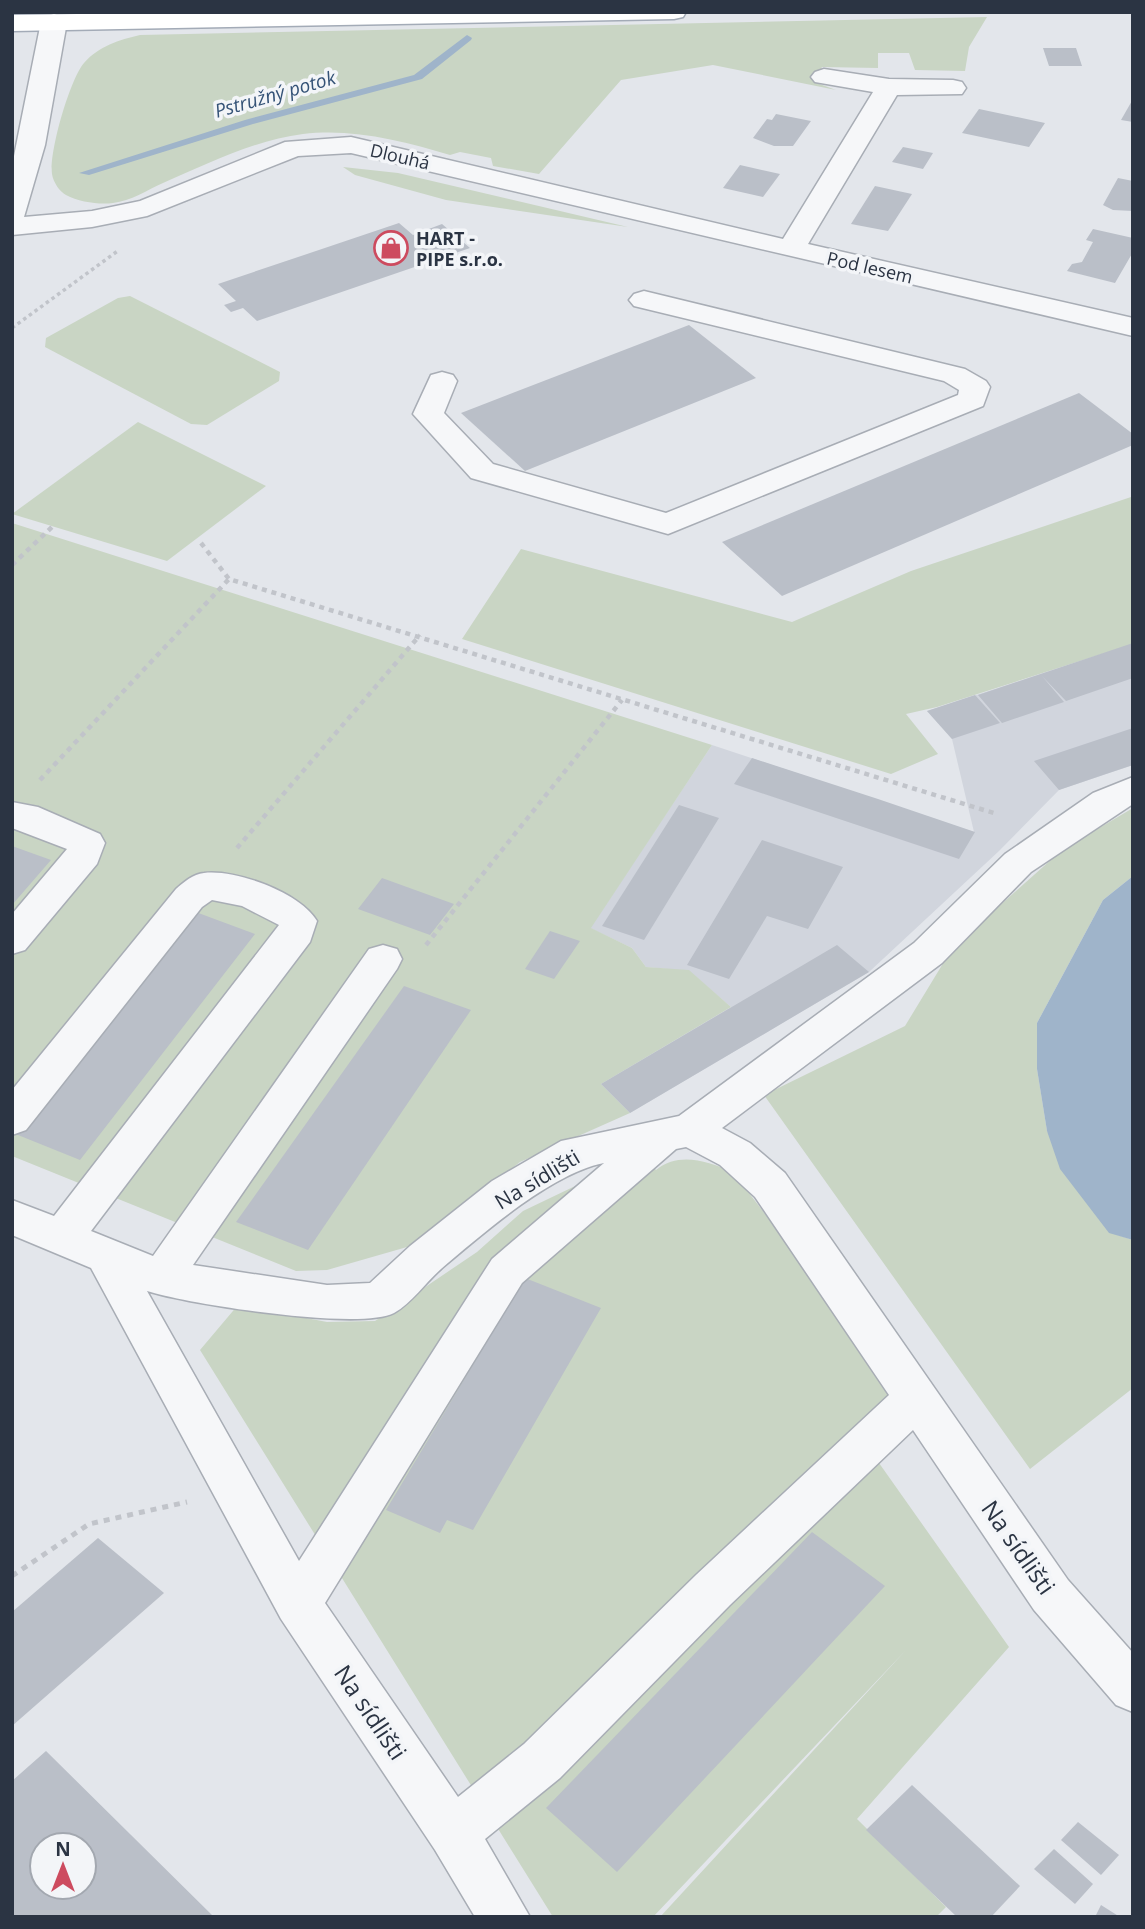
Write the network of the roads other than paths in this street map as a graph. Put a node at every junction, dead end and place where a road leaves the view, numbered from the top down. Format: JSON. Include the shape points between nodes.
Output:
{"nodes":[{"id":1,"x":674,"y":12,"type":"edge"},
{"id":2,"x":12,"y":23,"type":"edge"},
{"id":3,"x":54,"y":23,"type":"junction"},
{"id":4,"x":824,"y":77,"type":"dead end"},
{"id":5,"x":889,"y":88,"type":"junction"},
{"id":6,"x":953,"y":88,"type":"dead end"},
{"id":7,"x":12,"y":214,"type":"edge"},
{"id":8,"x":12,"y":227,"type":"edge"},
{"id":9,"x":791,"y":249,"type":"junction"},
{"id":10,"x":644,"y":300,"type":"dead end"},
{"id":11,"x":1133,"y":327,"type":"edge"},
{"id":12,"x":442,"y":381,"type":"dead end"},
{"id":13,"x":1133,"y":789,"type":"edge"},
{"id":14,"x":22,"y":803,"type":"edge"},
{"id":15,"x":12,"y":940,"type":"edge"},
{"id":16,"x":383,"y":959,"type":"road end"},
{"id":17,"x":12,"y":1119,"type":"edge"},
{"id":18,"x":678,"y":1132,"type":"junction"},
{"id":19,"x":12,"y":1217,"type":"edge"},
{"id":20,"x":61,"y":1238,"type":"junction"},
{"id":21,"x":107,"y":1258,"type":"junction"},
{"id":22,"x":161,"y":1278,"type":"junction"},
{"id":23,"x":918,"y":1397,"type":"junction"},
{"id":24,"x":298,"y":1604,"type":"junction"},
{"id":25,"x":1133,"y":1689,"type":"edge"},
{"id":26,"x":453,"y":1833,"type":"junction"},
{"id":27,"x":504,"y":1917,"type":"edge"}],
"edges":[{"from":1,"to":3,"type":"main road"},
{"from":2,"to":3,"type":"main road"},
{"from":3,"to":7,"type":"street","via":[[32,145]]},
{"from":4,"to":5,"type":"street"},
{"from":5,"to":6,"type":"street"},
{"from":5,"to":9,"type":"street"},
{"from":8,"to":9,"type":"street","name":"Dlouhá","via":[[147,208],[294,148],[351,145]]},
{"from":9,"to":11,"type":"street","name":"Pod lesem"},
{"from":10,"to":12,"type":"street","via":[[954,375],[975,387],[972,400],[668,524],[482,471],[428,414]]},
{"from":13,"to":18,"type":"street","via":[[1106,802],[1018,863],[928,953]]},
{"from":14,"to":15,"type":"street","via":[[24,816],[87,843],[84,855]]},
{"from":16,"to":22,"type":"street"},
{"from":17,"to":20,"type":"street","via":[[189,898],[205,886],[287,909],[298,922],[297,932]]},
{"from":18,"to":22,"type":"street","name":"Na sídlišti","via":[[576,1152],[506,1193],[380,1300],[327,1303]]},
{"from":18,"to":23,"type":"street","name":"Na sídlišti","via":[[736,1154],[770,1185]]},
{"from":18,"to":24,"type":"street","via":[[507,1270]]},
{"from":19,"to":20,"type":"street","name":"Na sídlišti"},
{"from":20,"to":21,"type":"street","name":"Na sídlišti"},
{"from":21,"to":22,"type":"street","name":"Na sídlišti"},
{"from":21,"to":24,"type":"street","name":"Na sídlišti"},
{"from":23,"to":25,"type":"street","name":"Na sídlišti","via":[[1051,1595]]},
{"from":23,"to":26,"type":"street","via":[[713,1590],[542,1761]]},
{"from":24,"to":26,"type":"street","name":"Na sídlišti"},
{"from":26,"to":27,"type":"street","name":"Na sídlišti"}]}
